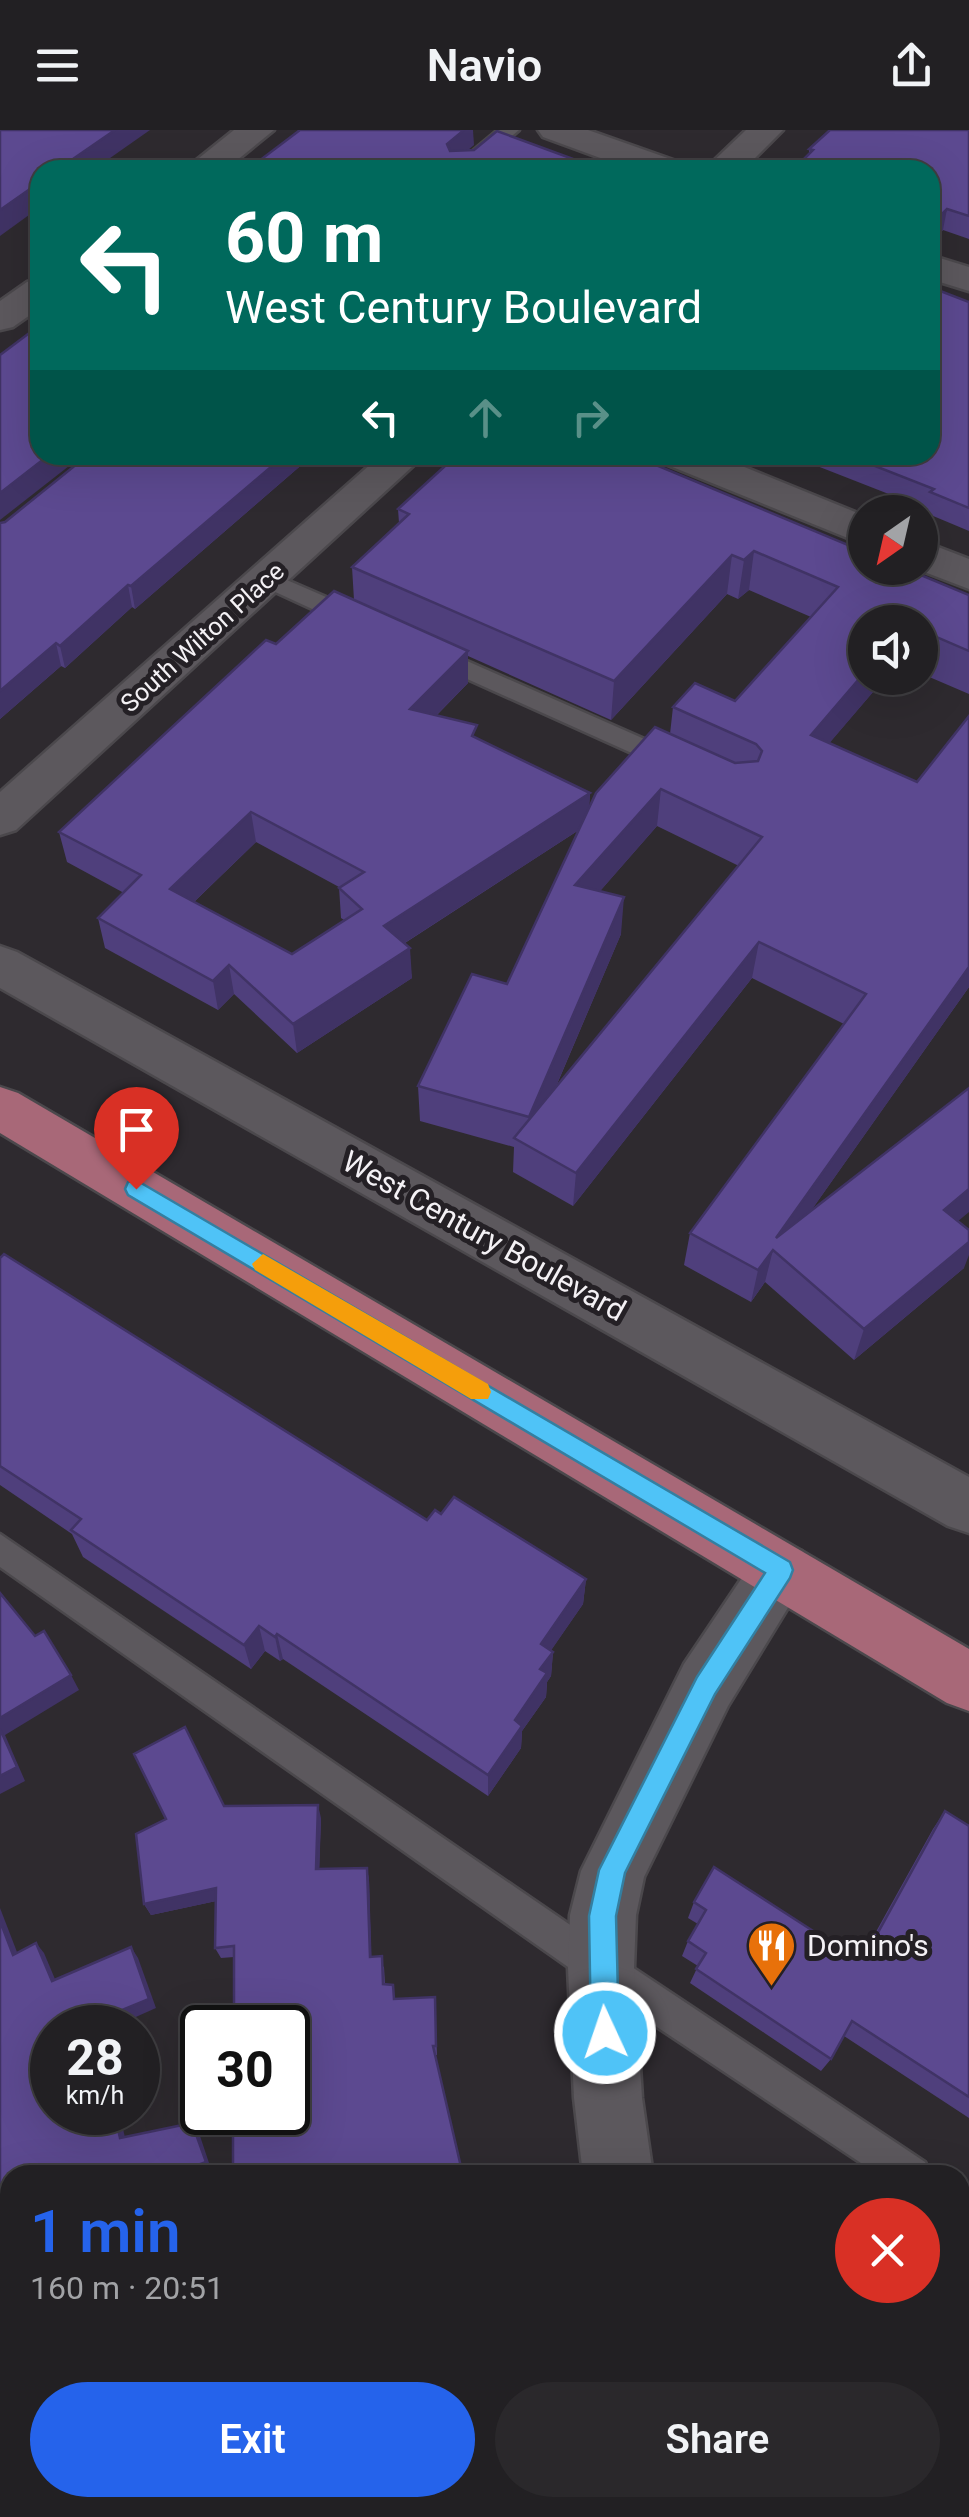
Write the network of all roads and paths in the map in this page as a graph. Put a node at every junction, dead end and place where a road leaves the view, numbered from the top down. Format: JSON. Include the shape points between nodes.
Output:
{"nodes":[{"id":1,"x":257,"y":130,"type":"edge"},
{"id":2,"x":510,"y":130,"type":"edge"},
{"id":3,"x":556,"y":130,"type":"edge"},
{"id":4,"x":766,"y":130,"type":"edge"},
{"id":5,"x":216,"y":160,"type":"edge"},
{"id":6,"x":472,"y":160,"type":"edge"},
{"id":7,"x":638,"y":160,"type":"edge"},
{"id":8,"x":733,"y":160,"type":"edge"},
{"id":9,"x":940,"y":270,"type":"edge"},
{"id":10,"x":969,"y":280,"type":"edge"},
{"id":11,"x":30,"y":298,"type":"edge"},
{"id":12,"x":0,"y":320,"type":"edge"},
{"id":13,"x":394,"y":465,"type":"edge"},
{"id":14,"x":703,"y":465,"type":"edge"},
{"id":15,"x":848,"y":525,"type":"edge"},
{"id":16,"x":938,"y":561,"type":"edge"},
{"id":17,"x":969,"y":574,"type":"edge"},
{"id":18,"x":266,"y":579,"type":"junction"},
{"id":19,"x":376,"y":628,"type":"edge"},
{"id":20,"x":412,"y":644,"type":"edge"},
{"id":21,"x":704,"y":775,"type":"edge"},
{"id":22,"x":0,"y":818,"type":"edge"},
{"id":23,"x":0,"y":965,"type":"edge"},
{"id":24,"x":0,"y":1108,"type":"edge"},
{"id":25,"x":969,"y":1507,"type":"edge"},
{"id":26,"x":0,"y":1549,"type":"edge"},
{"id":27,"x":781,"y":1570,"type":"junction"},
{"id":28,"x":969,"y":1682,"type":"edge"},
{"id":29,"x":601,"y":1968,"type":"junction"},
{"id":30,"x":617,"y":2165,"type":"edge"},
{"id":31,"x":897,"y":2165,"type":"edge"}],
"edges":[{"from":1,"to":5,"type":"street"},
{"from":2,"to":6,"type":"lane"},
{"from":3,"to":7,"type":"street"},
{"from":4,"to":8,"type":"street"},
{"from":9,"to":10,"type":"street"},
{"from":11,"to":12,"type":"street"},
{"from":13,"to":18,"type":"street","name":"South Wilton Place"},
{"from":14,"to":15,"type":"street"},
{"from":16,"to":17,"type":"street"},
{"from":18,"to":19,"type":"lane"},
{"from":18,"to":22,"type":"street","name":"South Wilton Place"},
{"from":20,"to":21,"type":"lane"},
{"from":23,"to":25,"type":"street","name":"West Century Boulevard"},
{"from":24,"to":27,"type":"main road"},
{"from":26,"to":29,"type":"lane"},
{"from":27,"to":28,"type":"main road"},
{"from":27,"to":29,"type":"street","via":[[706,1685],[613,1870]]},
{"from":29,"to":30,"type":"street"},
{"from":29,"to":31,"type":"lane"}]}
